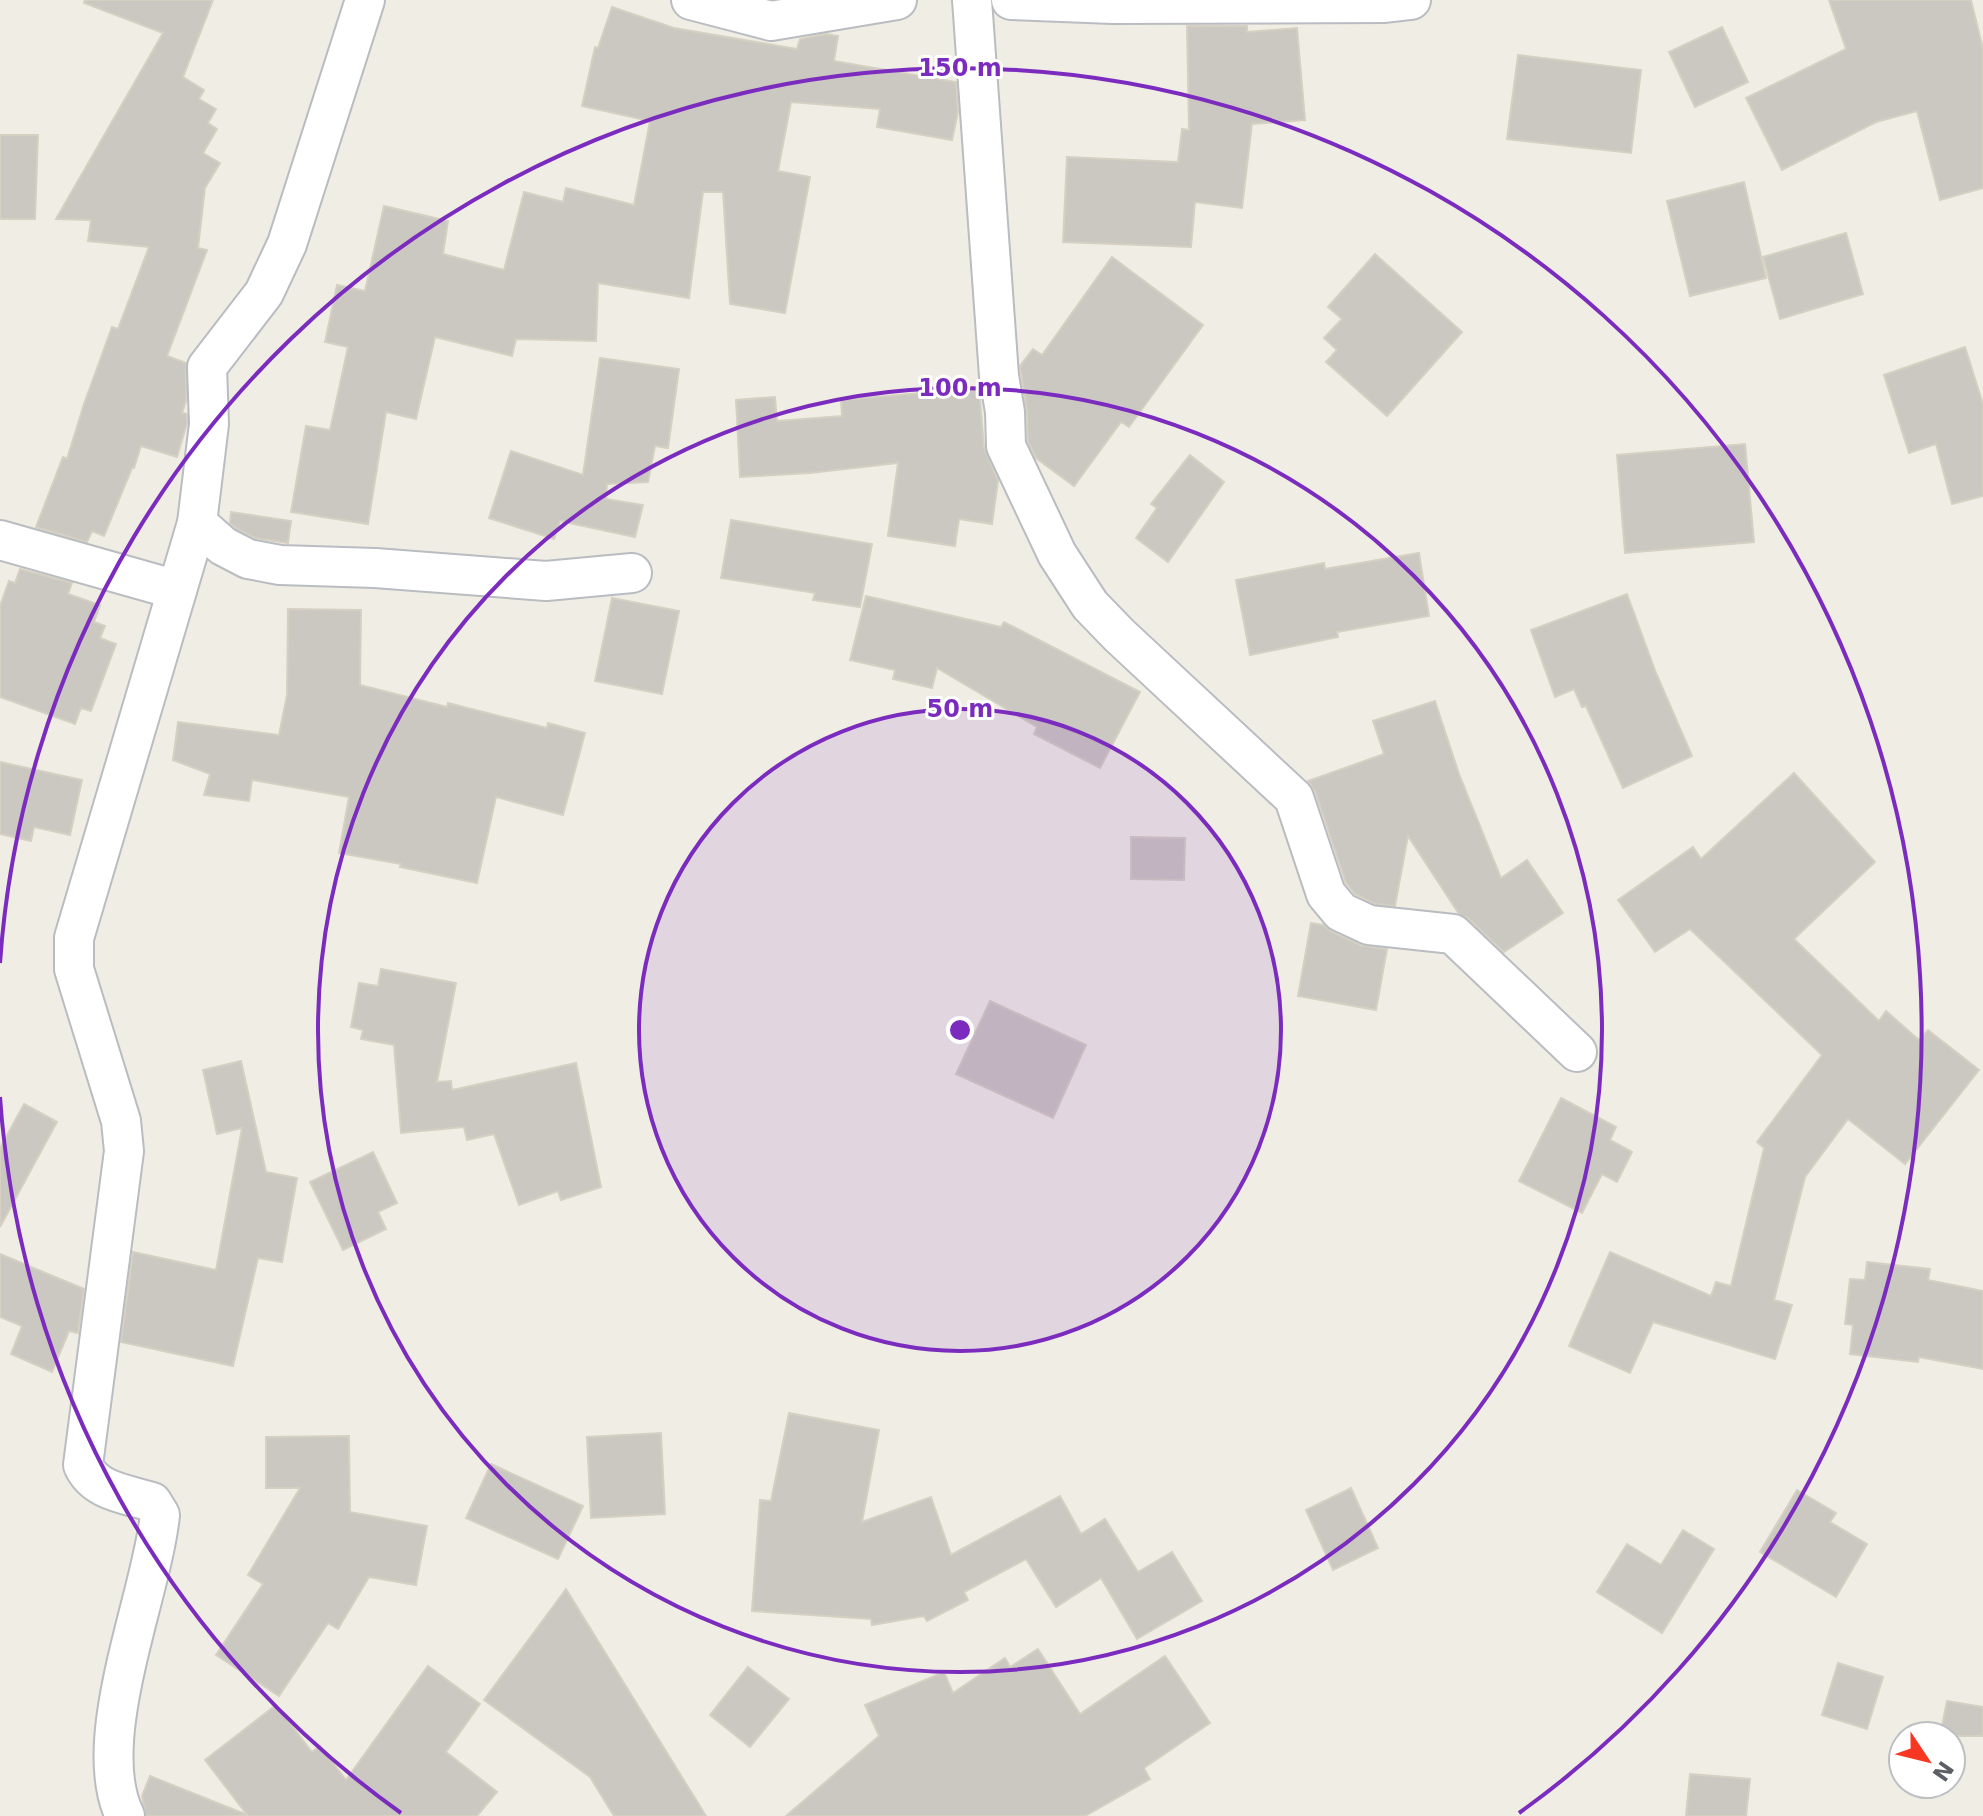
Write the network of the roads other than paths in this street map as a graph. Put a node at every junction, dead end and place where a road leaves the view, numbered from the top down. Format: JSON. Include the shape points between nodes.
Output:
{"nodes":[{"id":1,"x":365,"y":0,"type":"edge"},
{"id":2,"x":691,"y":0,"type":"edge"},
{"id":3,"x":897,"y":0,"type":"edge"},
{"id":4,"x":972,"y":0,"type":"edge"},
{"id":5,"x":1011,"y":0,"type":"edge"},
{"id":6,"x":1411,"y":0,"type":"edge"},
{"id":7,"x":197,"y":523,"type":"junction"},
{"id":8,"x":0,"y":540,"type":"edge"},
{"id":9,"x":632,"y":573,"type":"dead end"},
{"id":10,"x":177,"y":590,"type":"junction"},
{"id":11,"x":1577,"y":1052,"type":"dead end"},
{"id":12,"x":125,"y":1816,"type":"edge"}],
"edges":[{"from":1,"to":7,"type":"street","via":[[287,244],[264,293],[207,367],[209,424]]},
{"from":2,"to":3,"type":"street","via":[[771,21]]},
{"from":4,"to":11,"type":"street","via":[[1006,446],[1057,554],[1090,605],[1119,635],[1294,798],[1326,894],[1341,912],[1369,925],[1453,934]]},
{"from":5,"to":6,"type":"street"},
{"from":7,"to":9,"type":"street","via":[[248,559],[280,565],[546,581]]},
{"from":7,"to":10,"type":"street"},
{"from":8,"to":10,"type":"street"},
{"from":10,"to":12,"type":"street","via":[[74,938],[74,969],[121,1121],[124,1151],[83,1465],[100,1486],[152,1502],[160,1515],[112,1749],[113,1779]]}]}
